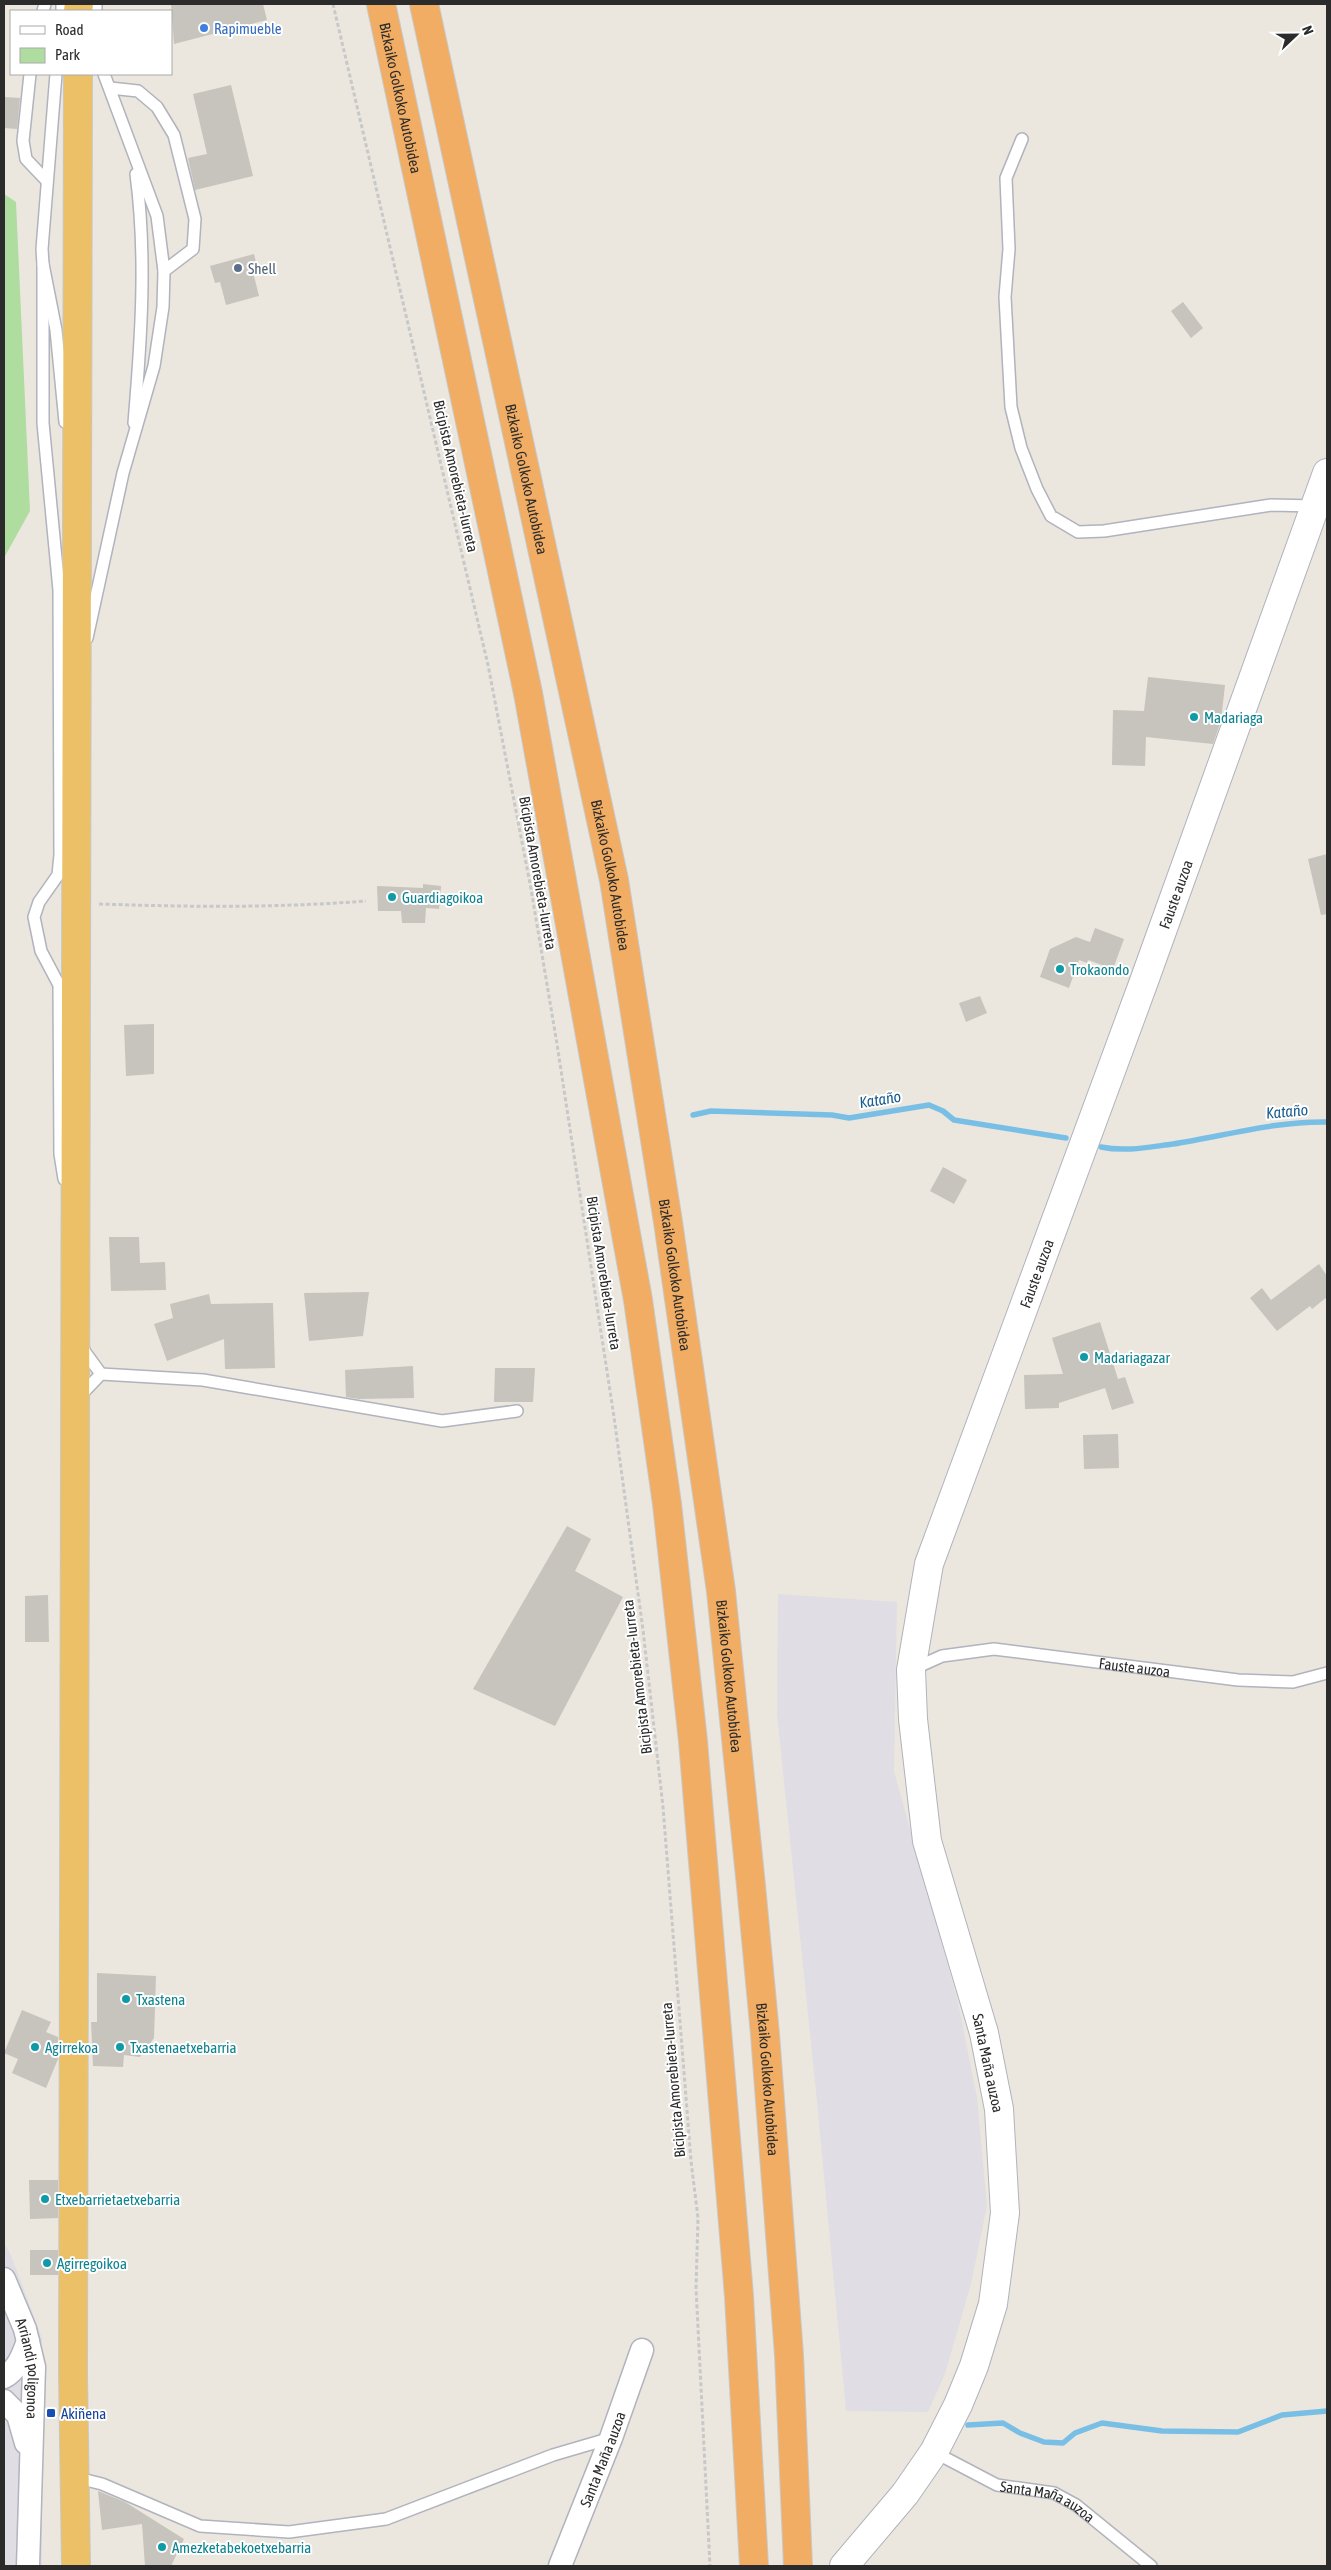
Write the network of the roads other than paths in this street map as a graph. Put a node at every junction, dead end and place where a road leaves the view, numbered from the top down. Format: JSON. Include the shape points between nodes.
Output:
{"nodes":[{"id":1,"x":381,"y":4,"type":"edge"},
{"id":2,"x":424,"y":4,"type":"edge"},
{"id":3,"x":30,"y":75,"type":"edge"},
{"id":4,"x":56,"y":75,"type":"edge"},
{"id":5,"x":78,"y":75,"type":"edge"},
{"id":6,"x":104,"y":75,"type":"edge"},
{"id":7,"x":110,"y":88,"type":"junction"},
{"id":8,"x":1022,"y":139,"type":"dead end"},
{"id":9,"x":134,"y":155,"type":"junction"},
{"id":10,"x":46,"y":180,"type":"junction"},
{"id":11,"x":43,"y":264,"type":"junction"},
{"id":12,"x":164,"y":271,"type":"junction"},
{"id":13,"x":132,"y":444,"type":"junction"},
{"id":14,"x":1324,"y":487,"type":"edge"},
{"id":15,"x":77,"y":538,"type":"junction"},
{"id":16,"x":77,"y":679,"type":"junction"},
{"id":17,"x":76,"y":1224,"type":"junction"},
{"id":18,"x":76,"y":1327,"type":"junction"},
{"id":19,"x":101,"y":1374,"type":"junction"},
{"id":20,"x":75,"y":1403,"type":"junction"},
{"id":21,"x":517,"y":1410,"type":"dead end"},
{"id":22,"x":911,"y":1670,"type":"junction"},
{"id":23,"x":1327,"y":1673,"type":"edge"},
{"id":24,"x":4,"y":2279,"type":"edge"},
{"id":25,"x":28,"y":2341,"type":"junction"},
{"id":26,"x":642,"y":2350,"type":"dead end"},
{"id":27,"x":4,"y":2376,"type":"edge"},
{"id":28,"x":4,"y":2401,"type":"edge"},
{"id":29,"x":611,"y":2438,"type":"junction"},
{"id":30,"x":74,"y":2442,"type":"junction"},
{"id":31,"x":934,"y":2452,"type":"junction"},
{"id":32,"x":31,"y":2461,"type":"junction"},
{"id":33,"x":74,"y":2476,"type":"junction"},
{"id":34,"x":69,"y":2565,"type":"edge"},
{"id":35,"x":28,"y":2566,"type":"edge"},
{"id":36,"x":560,"y":2566,"type":"edge"},
{"id":37,"x":754,"y":2566,"type":"edge"},
{"id":38,"x":798,"y":2566,"type":"edge"},
{"id":39,"x":844,"y":2566,"type":"edge"},
{"id":40,"x":1151,"y":2566,"type":"edge"}],
"edges":[{"from":1,"to":37,"type":"highway","name":"Bizkaiko Golkoko Autobidea","via":[[528,693],[638,1300],[667,1504],[693,1741],[739,2296]]},
{"from":2,"to":38,"type":"highway","name":"Bizkaiko Golkoko Autobidea","via":[[614,880],[668,1222],[721,1592],[752,1886],[789,2355]]},
{"from":3,"to":10,"type":"lane","via":[[23,140],[26,159]]},
{"from":4,"to":10,"type":"lane"},
{"from":5,"to":15,"type":"highway"},
{"from":6,"to":7,"type":"lane"},
{"from":7,"to":9,"type":"lane"},
{"from":7,"to":12,"type":"lane","via":[[138,90],[157,107],[174,135],[195,219],[193,248]]},
{"from":8,"to":14,"type":"lane","via":[[1006,178],[1009,249],[1005,297],[1011,408],[1021,448],[1051,516],[1078,532],[1104,531],[1271,505]]},
{"from":9,"to":12,"type":"lane","via":[[158,216]]},
{"from":9,"to":13,"type":"lane","via":[[141,212],[141,329]]},
{"from":10,"to":11,"type":"lane"},
{"from":11,"to":15,"type":"lane","via":[[56,330]]},
{"from":11,"to":17,"type":"lane","via":[[43,423],[59,590],[60,855],[58,875],[39,902],[34,917],[41,952],[59,985],[60,1154],[68,1202]]},
{"from":12,"to":13,"type":"lane","via":[[163,307],[154,366]]},
{"from":13,"to":16,"type":"lane","via":[[109,530]]},
{"from":14,"to":22,"type":"street","name":"Fauste auzoa","via":[[929,1564]]},
{"from":15,"to":16,"type":"highway"},
{"from":16,"to":17,"type":"highway"},
{"from":17,"to":18,"type":"highway"},
{"from":18,"to":19,"type":"lane","via":[[84,1352]]},
{"from":18,"to":20,"type":"highway"},
{"from":19,"to":20,"type":"lane"},
{"from":19,"to":21,"type":"lane","via":[[203,1380],[442,1421]]},
{"from":20,"to":30,"type":"highway"},
{"from":22,"to":23,"type":"lane","name":"Fauste auzoa","via":[[942,1656],[994,1649],[1238,1680],[1293,1682]]},
{"from":22,"to":31,"type":"street","name":"Santa Maña auzoa","via":[[927,1841],[984,2033],[999,2109],[1004,2168],[1005,2213],[993,2304],[971,2374]]},
{"from":24,"to":25,"type":"street","name":"Arriandi poligonoa"},
{"from":25,"to":27,"type":"street","via":[[20,2360]]},
{"from":25,"to":32,"type":"street","name":"Arriandi poligonoa","via":[[34,2367]]},
{"from":26,"to":29,"type":"street","name":"Santa Maña auzoa"},
{"from":28,"to":32,"type":"street","name":"Arriandi poligonoa","via":[[18,2416]]},
{"from":29,"to":33,"type":"lane","via":[[554,2455],[386,2520],[289,2532],[200,2526],[102,2484]]},
{"from":29,"to":36,"type":"street","name":"Santa Maña auzoa"},
{"from":30,"to":33,"type":"highway"},
{"from":30,"to":34,"type":"highway"},
{"from":31,"to":39,"type":"street","name":"Santa Maña auzoa"},
{"from":31,"to":40,"type":"lane","name":"Santa Maña auzoa","via":[[997,2485],[1054,2493],[1069,2501]]},
{"from":32,"to":35,"type":"street","name":"Arriandi poligonoa"},
{"from":33,"to":34,"type":"highway"}]}
